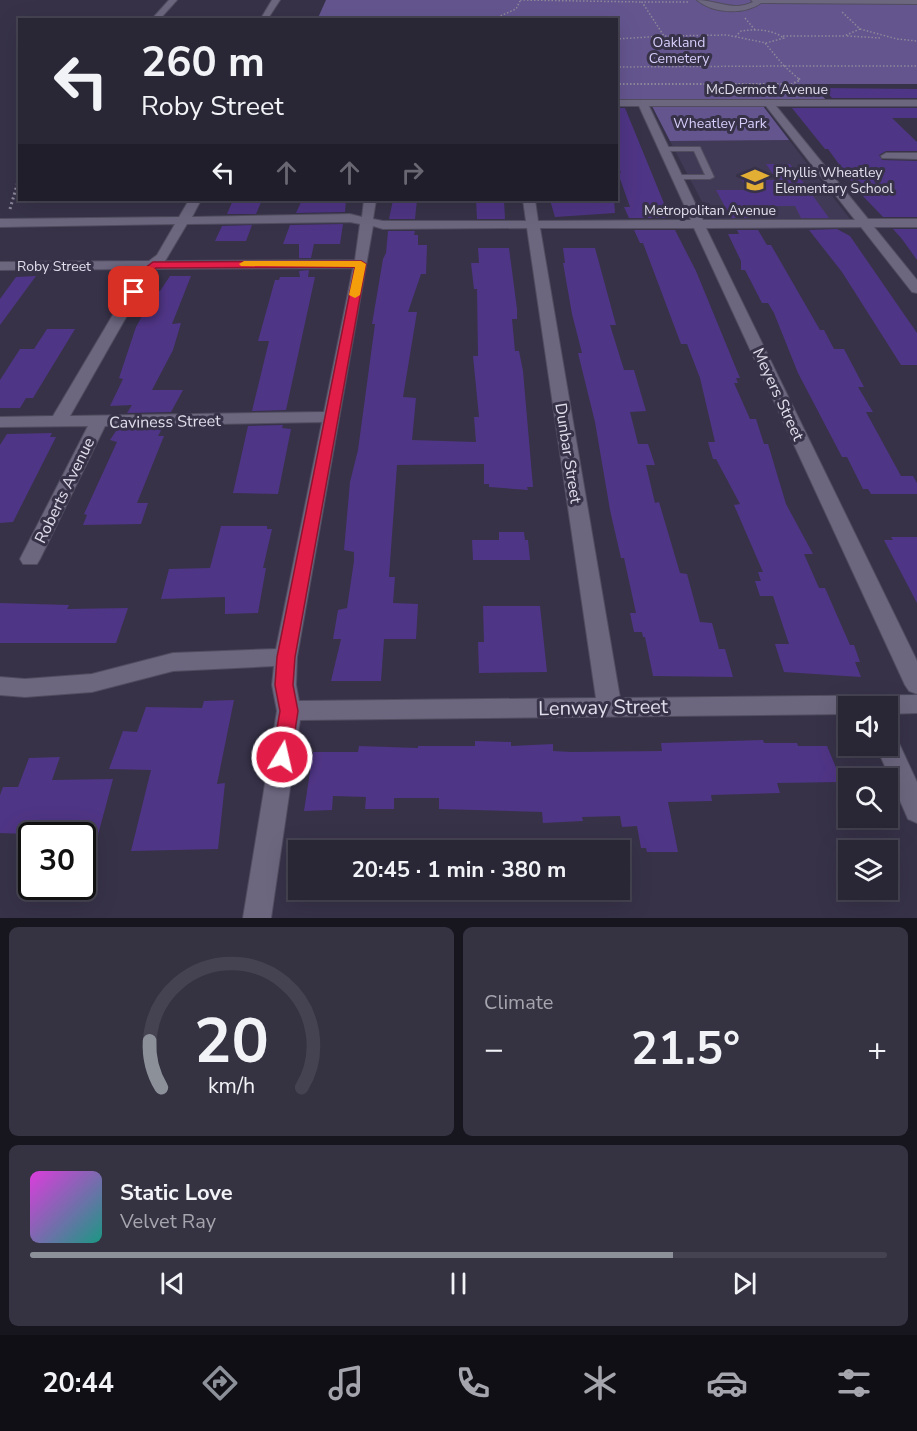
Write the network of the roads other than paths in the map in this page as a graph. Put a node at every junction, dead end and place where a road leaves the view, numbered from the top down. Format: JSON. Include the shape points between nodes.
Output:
{"nodes":[{"id":1,"x":174,"y":0,"type":"edge"},
{"id":2,"x":276,"y":0,"type":"edge"},
{"id":3,"x":702,"y":1,"type":"edge"},
{"id":4,"x":756,"y":1,"type":"edge"},
{"id":5,"x":917,"y":2,"type":"edge"},
{"id":6,"x":156,"y":18,"type":"edge"},
{"id":7,"x":264,"y":18,"type":"edge"},
{"id":8,"x":618,"y":103,"type":"edge"},
{"id":9,"x":643,"y":103,"type":"junction"},
{"id":10,"x":769,"y":103,"type":"junction"},
{"id":11,"x":917,"y":103,"type":"edge"},
{"id":12,"x":663,"y":149,"type":"junction"},
{"id":13,"x":886,"y":156,"type":"dead end"},
{"id":14,"x":917,"y":156,"type":"edge"},
{"id":15,"x":676,"y":177,"type":"junction"},
{"id":16,"x":194,"y":201,"type":"edge"},
{"id":17,"x":370,"y":201,"type":"edge"},
{"id":18,"x":529,"y":201,"type":"edge"},
{"id":19,"x":184,"y":219,"type":"junction"},
{"id":20,"x":4,"y":220,"type":"edge"},
{"id":21,"x":366,"y":222,"type":"junction"},
{"id":22,"x":917,"y":223,"type":"edge"},
{"id":23,"x":866,"y":224,"type":"junction"},
{"id":24,"x":699,"y":225,"type":"junction"},
{"id":25,"x":533,"y":226,"type":"junction"},
{"id":26,"x":361,"y":264,"type":"junction"},
{"id":27,"x":153,"y":265,"type":"junction"},
{"id":28,"x":0,"y":266,"type":"edge"},
{"id":29,"x":917,"y":289,"type":"edge"},
{"id":30,"x":331,"y":417,"type":"junction"},
{"id":31,"x":59,"y":421,"type":"junction"},
{"id":32,"x":0,"y":422,"type":"edge"},
{"id":33,"x":98,"y":422,"type":"junction"},
{"id":34,"x":30,"y":559,"type":"dead end"},
{"id":35,"x":286,"y":657,"type":"junction"},
{"id":36,"x":917,"y":685,"type":"edge"},
{"id":37,"x":0,"y":686,"type":"edge"},
{"id":38,"x":917,"y":704,"type":"edge"},
{"id":39,"x":898,"y":705,"type":"edge"},
{"id":40,"x":609,"y":706,"type":"junction"},
{"id":41,"x":838,"y":706,"type":"edge"},
{"id":42,"x":289,"y":711,"type":"junction"},
{"id":43,"x":892,"y":756,"type":"edge"},
{"id":44,"x":917,"y":812,"type":"edge"},
{"id":45,"x":257,"y":918,"type":"edge"}],
"edges":[{"from":1,"to":6,"type":"street"},
{"from":2,"to":7,"type":"street"},
{"from":3,"to":4,"type":"street","via":[[737,8],[755,6]]},
{"from":4,"to":5,"type":"street"},
{"from":8,"to":9,"type":"street","name":"McDermott Avenue"},
{"from":9,"to":10,"type":"street","name":"McDermott Avenue"},
{"from":9,"to":12,"type":"street","name":"Meyers Street"},
{"from":10,"to":11,"type":"street","name":"McDermott Avenue"},
{"from":10,"to":23,"type":"street"},
{"from":12,"to":15,"type":"street","name":"Meyers Street"},
{"from":12,"to":15,"type":"lane","via":[[697,149],[710,177]]},
{"from":13,"to":14,"type":"street"},
{"from":15,"to":24,"type":"street","name":"Meyers Street"},
{"from":16,"to":19,"type":"street"},
{"from":17,"to":21,"type":"street"},
{"from":18,"to":25,"type":"street","name":"Dunbar Street"},
{"from":19,"to":20,"type":"street","name":"Metropolitan Avenue"},
{"from":19,"to":21,"type":"street","name":"Metropolitan Avenue","via":[[350,218]]},
{"from":19,"to":27,"type":"street"},
{"from":21,"to":25,"type":"street","name":"Metropolitan Avenue"},
{"from":21,"to":26,"type":"street"},
{"from":22,"to":23,"type":"street","name":"Metropolitan Avenue"},
{"from":23,"to":24,"type":"street","name":"Metropolitan Avenue"},
{"from":23,"to":29,"type":"street"},
{"from":24,"to":25,"type":"street","name":"Metropolitan Avenue"},
{"from":24,"to":36,"type":"street","name":"Meyers Street"},
{"from":25,"to":40,"type":"street","name":"Dunbar Street"},
{"from":26,"to":27,"type":"street","name":"Roby Street"},
{"from":26,"to":30,"type":"street"},
{"from":27,"to":28,"type":"street","name":"Roby Street"},
{"from":27,"to":31,"type":"street","via":[[144,273]]},
{"from":30,"to":33,"type":"street","name":"Caviness Street"},
{"from":30,"to":35,"type":"street"},
{"from":31,"to":32,"type":"street","name":"Caviness Street"},
{"from":31,"to":33,"type":"street","name":"Caviness Street"},
{"from":33,"to":34,"type":"street","name":"Roberts Avenue"},
{"from":35,"to":37,"type":"street","via":[[173,662],[92,682],[25,688]]},
{"from":35,"to":42,"type":"street","via":[[284,685]]},
{"from":38,"to":39,"type":"street","name":"Lenway Street"},
{"from":40,"to":41,"type":"street","name":"Lenway Street"},
{"from":40,"to":42,"type":"street","name":"Lenway Street"},
{"from":42,"to":45,"type":"street"},
{"from":43,"to":44,"type":"street"}]}
